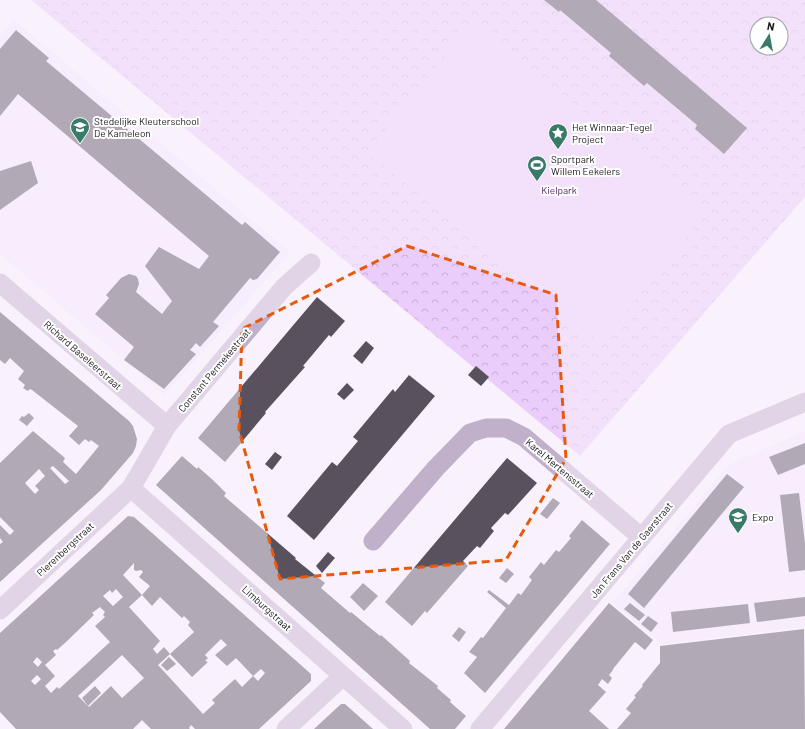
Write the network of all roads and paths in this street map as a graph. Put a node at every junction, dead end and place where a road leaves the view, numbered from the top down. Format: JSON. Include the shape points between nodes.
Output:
{"nodes":[{"id":1,"x":311,"y":263,"type":"dead end"},
{"id":2,"x":0,"y":283,"type":"edge"},
{"id":3,"x":805,"y":402,"type":"edge"},
{"id":4,"x":167,"y":426,"type":"junction"},
{"id":5,"x":131,"y":488,"type":"junction"},
{"id":6,"x":641,"y":537,"type":"junction"},
{"id":7,"x":373,"y":541,"type":"dead end"},
{"id":8,"x":0,"y":610,"type":"edge"},
{"id":9,"x":343,"y":676,"type":"junction"},
{"id":10,"x":286,"y":729,"type":"edge"},
{"id":11,"x":403,"y":729,"type":"edge"},
{"id":12,"x":480,"y":729,"type":"edge"}],
"edges":[{"from":1,"to":4,"type":"street","name":"Constant Permekestraat","via":[[284,286]]},
{"from":2,"to":4,"type":"street","name":"Richard Baseleerstraat"},
{"from":3,"to":6,"type":"street","name":"Jan Frans Van de Gaerstraat","via":[[729,434]]},
{"from":4,"to":5,"type":"street","name":"Constant Permekestraat"},
{"from":5,"to":8,"type":"street","name":"Pierenbergstraat"},
{"from":5,"to":9,"type":"street","name":"Limburgstraat"},
{"from":6,"to":7,"type":"street","name":"Karel Mertensstraat","via":[[524,437],[506,428],[486,428],[470,433]]},
{"from":6,"to":12,"type":"street","name":"Jan Frans Van de Gaerstraat"},
{"from":9,"to":10,"type":"street"},
{"from":9,"to":11,"type":"street","name":"Limburgstraat"}]}
